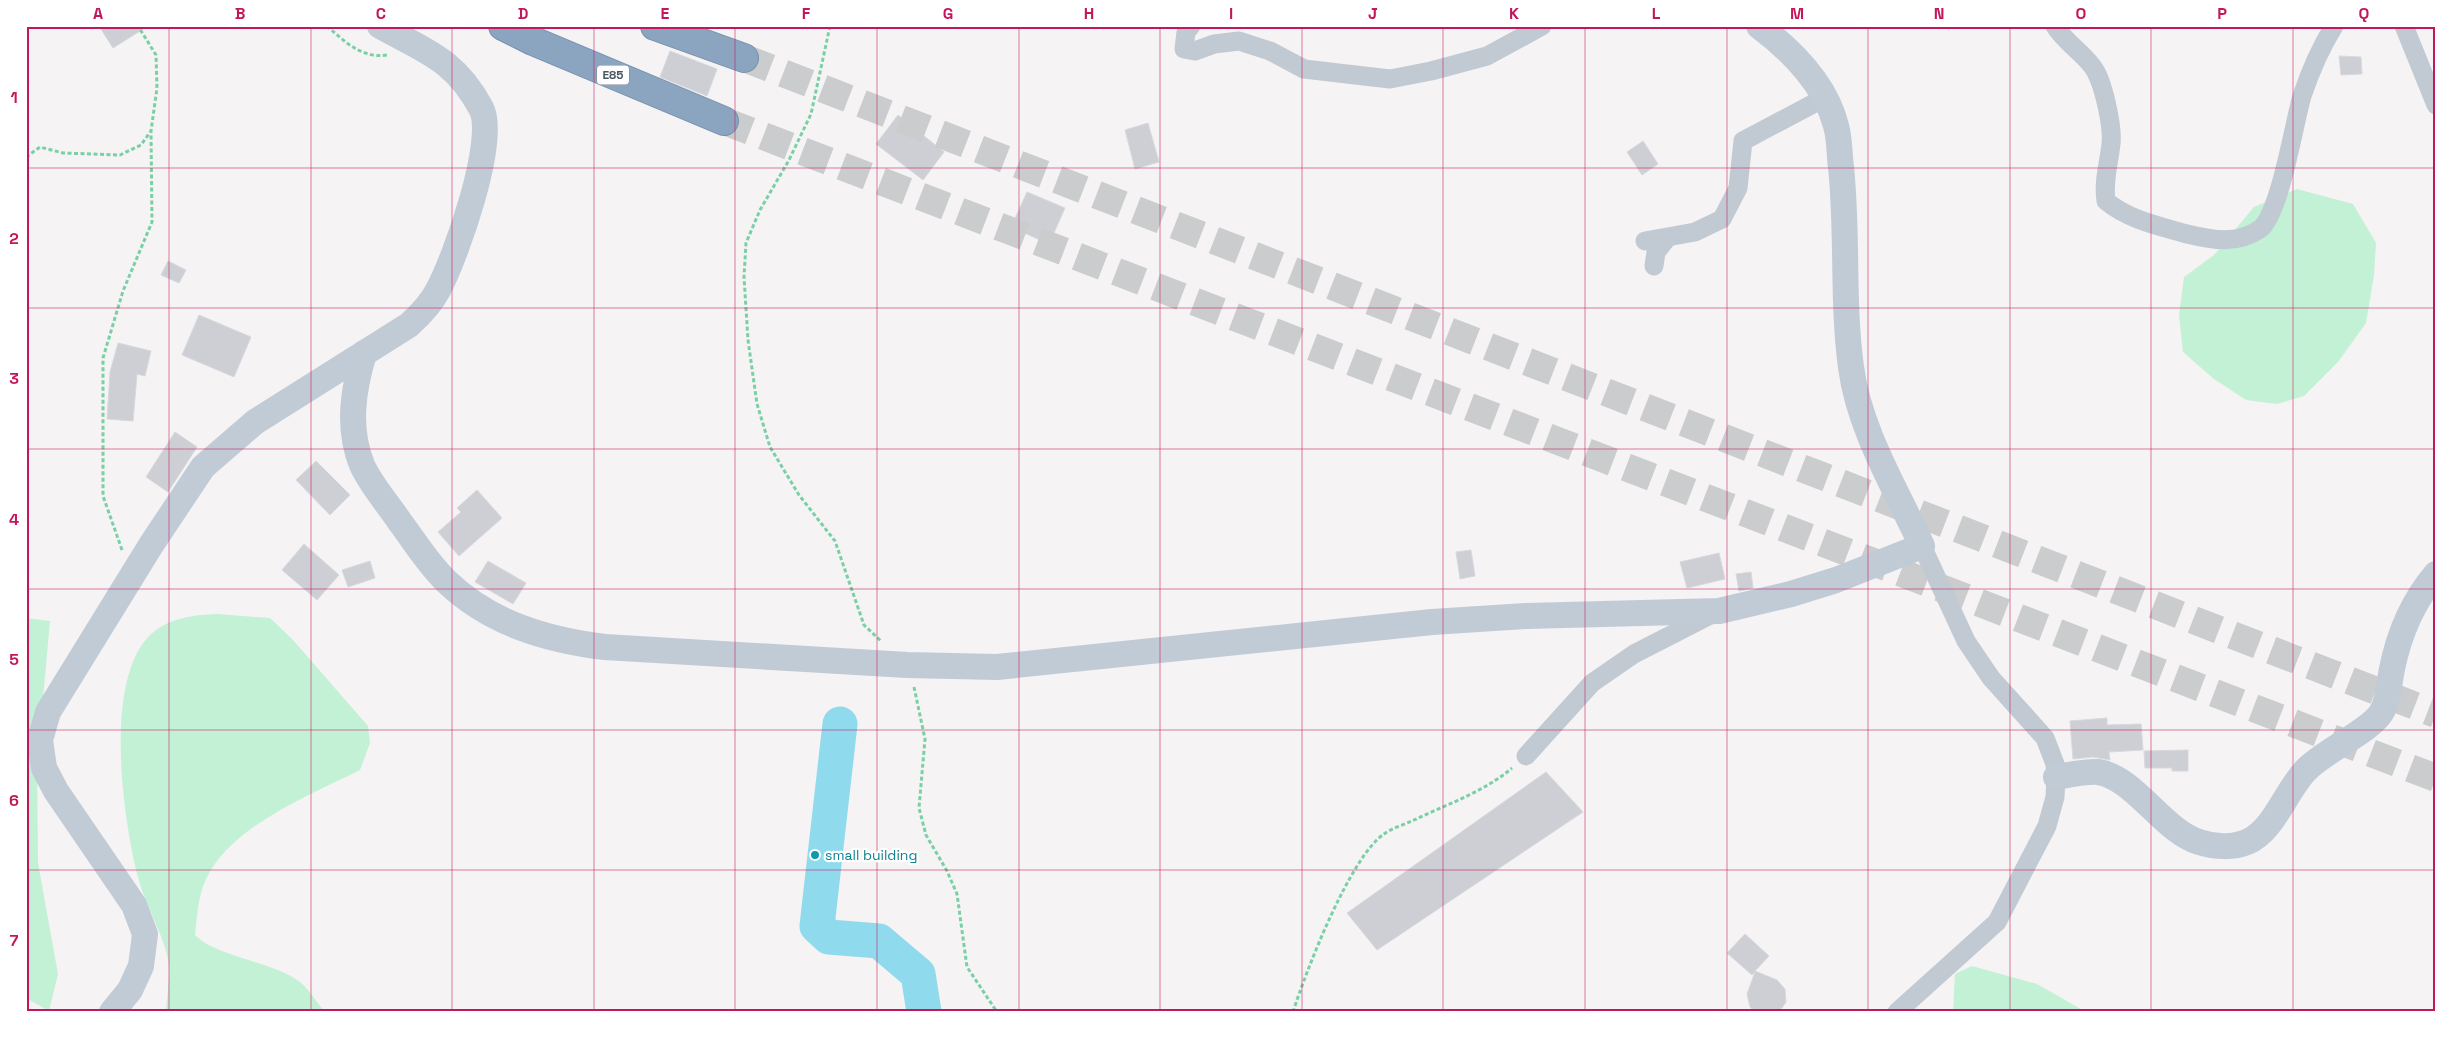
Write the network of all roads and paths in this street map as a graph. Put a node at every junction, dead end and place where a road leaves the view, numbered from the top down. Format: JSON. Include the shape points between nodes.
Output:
{"nodes":[{"id":1,"x":138,"y":26,"type":"edge"},
{"id":2,"x":380,"y":26,"type":"edge"},
{"id":3,"x":503,"y":26,"type":"edge"},
{"id":4,"x":655,"y":26,"type":"edge"},
{"id":5,"x":830,"y":26,"type":"edge"},
{"id":6,"x":1191,"y":26,"type":"edge"},
{"id":7,"x":1542,"y":26,"type":"edge"},
{"id":8,"x":1759,"y":26,"type":"edge"},
{"id":9,"x":2055,"y":26,"type":"edge"},
{"id":10,"x":2334,"y":26,"type":"edge"},
{"id":11,"x":2404,"y":26,"type":"edge"},
{"id":12,"x":744,"y":58,"type":"tunnel mouth"},
{"id":13,"x":1824,"y":98,"type":"junction"},
{"id":14,"x":2436,"y":105,"type":"edge"},
{"id":15,"x":724,"y":121,"type":"tunnel mouth"},
{"id":16,"x":151,"y":131,"type":"junction"},
{"id":17,"x":26,"y":157,"type":"edge"},
{"id":18,"x":1668,"y":237,"type":"junction"},
{"id":19,"x":1645,"y":241,"type":"dead end"},
{"id":20,"x":1654,"y":266,"type":"dead end"},
{"id":21,"x":364,"y":353,"type":"junction"},
{"id":22,"x":1922,"y":546,"type":"junction"},
{"id":23,"x":2436,"y":574,"type":"edge"},
{"id":24,"x":129,"y":580,"type":"junction"},
{"id":25,"x":1718,"y":610,"type":"junction"},
{"id":26,"x":907,"y":664,"type":"junction"},
{"id":27,"x":1526,"y":756,"type":"joint"},
{"id":28,"x":2056,"y":777,"type":"junction"},
{"id":29,"x":112,"y":1012,"type":"edge"},
{"id":30,"x":997,"y":1012,"type":"edge"},
{"id":31,"x":1293,"y":1012,"type":"edge"},
{"id":32,"x":1896,"y":1012,"type":"edge"}],
"edges":[{"from":1,"to":16,"type":"path","via":[[156,55],[157,88]]},
{"from":2,"to":21,"type":"street","via":[[443,60],[459,74],[482,110],[486,134],[476,187],[437,292],[409,325]]},
{"from":3,"to":15,"type":"highway","number":"E85","via":[[533,42]]},
{"from":4,"to":12,"type":"highway"},
{"from":5,"to":26,"type":"path","via":[[811,114],[746,243],[744,277],[748,340],[757,404],[770,447],[799,495],[835,541],[864,625]]},
{"from":6,"to":7,"type":"street","via":[[1186,32],[1184,49],[1195,51],[1214,44],[1239,41],[1270,51],[1304,69],[1390,79],[1487,56]]},
{"from":8,"to":13,"type":"street","via":[[1784,45]]},
{"from":9,"to":10,"type":"street","via":[[2095,70],[2100,80],[2111,141],[2104,188],[2106,201],[2120,212],[2158,226],[2205,238],[2235,241],[2261,228],[2272,210],[2302,95]]},
{"from":11,"to":14,"type":"street"},
{"from":13,"to":18,"type":"street","via":[[1743,141],[1738,188],[1722,219],[1695,232]]},
{"from":13,"to":22,"type":"street","via":[[1836,126],[1844,193],[1851,368],[1861,411]]},
{"from":16,"to":17,"type":"path","via":[[141,145],[120,155],[63,153],[40,147]]},
{"from":16,"to":24,"type":"path","via":[[152,222],[123,291],[102,358],[103,496]]},
{"from":18,"to":19,"type":"street"},
{"from":18,"to":20,"type":"street","via":[[1656,252]]},
{"from":21,"to":24,"type":"street","via":[[255,422],[203,467]]},
{"from":21,"to":26,"type":"street","via":[[352,401],[354,434],[362,465],[424,555],[446,581],[473,604],[534,634],[567,643]]},
{"from":22,"to":25,"type":"street","via":[[1836,580]]},
{"from":22,"to":28,"type":"street","via":[[1966,641],[1991,678],[2045,738],[2055,764]]},
{"from":23,"to":28,"type":"street","via":[[2426,585],[2404,626],[2381,713],[2306,769],[2263,833],[2247,842],[2210,846],[2190,839],[2106,774]]},
{"from":24,"to":29,"type":"street","via":[[48,712],[40,740],[44,768],[56,791],[134,905],[145,934],[141,966],[130,990]]},
{"from":25,"to":26,"type":"street","via":[[1432,622],[997,667]]},
{"from":25,"to":27,"type":"street","via":[[1634,654],[1592,683]]},
{"from":26,"to":30,"type":"path","via":[[917,694],[925,739],[919,808],[926,835],[957,894],[968,967]]},
{"from":27,"to":31,"type":"path","via":[[1504,775],[1473,792],[1383,834],[1358,862],[1306,971]]},
{"from":28,"to":32,"type":"street","via":[[2055,797],[2047,826],[1997,922]]}]}
